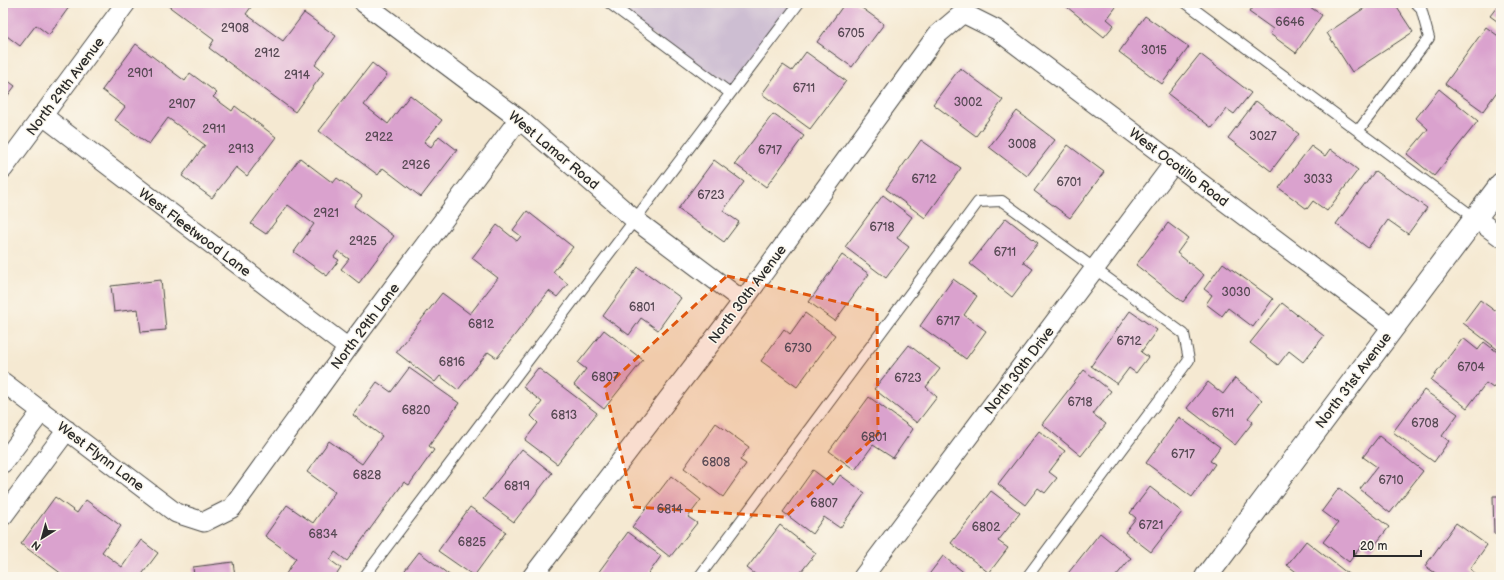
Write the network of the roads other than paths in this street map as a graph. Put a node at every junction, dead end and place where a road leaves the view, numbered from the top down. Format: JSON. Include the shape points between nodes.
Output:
{"nodes":[{"id":1,"x":126,"y":3,"type":"edge"},
{"id":2,"x":364,"y":3,"type":"edge"},
{"id":3,"x":609,"y":3,"type":"edge"},
{"id":4,"x":799,"y":3,"type":"edge"},
{"id":5,"x":1186,"y":3,"type":"edge"},
{"id":6,"x":1416,"y":3,"type":"edge"},
{"id":7,"x":963,"y":13,"type":"joint"},
{"id":8,"x":730,"y":93,"type":"junction"},
{"id":9,"x":42,"y":115,"type":"junction"},
{"id":10,"x":519,"y":119,"type":"junction"},
{"id":11,"x":1358,"y":131,"type":"junction"},
{"id":12,"x":1174,"y":163,"type":"junction"},
{"id":13,"x":3,"y":169,"type":"edge"},
{"id":14,"x":1501,"y":184,"type":"edge"},
{"id":15,"x":1476,"y":218,"type":"junction"},
{"id":16,"x":634,"y":219,"type":"junction"},
{"id":17,"x":1501,"y":237,"type":"edge"},
{"id":18,"x":1094,"y":269,"type":"junction"},
{"id":19,"x":743,"y":301,"type":"junction"},
{"id":20,"x":1392,"y":327,"type":"junction"},
{"id":21,"x":348,"y":348,"type":"junction"},
{"id":22,"x":3,"y":382,"type":"edge"},
{"id":23,"x":42,"y":411,"type":"junction"},
{"id":24,"x":67,"y":430,"type":"junction"},
{"id":25,"x":3,"y":463,"type":"edge"},
{"id":26,"x":3,"y":516,"type":"edge"},
{"id":27,"x":204,"y":522,"type":"joint"},
{"id":28,"x":364,"y":577,"type":"edge"},
{"id":29,"x":532,"y":577,"type":"edge"},
{"id":30,"x":699,"y":577,"type":"edge"},
{"id":31,"x":863,"y":577,"type":"edge"},
{"id":32,"x":1027,"y":577,"type":"edge"},
{"id":33,"x":1206,"y":577,"type":"edge"}],
"edges":[{"from":1,"to":9,"type":"street","name":"North 29th Avenue"},
{"from":2,"to":10,"type":"street","name":"West Lamar Road"},
{"from":3,"to":8,"type":"lane"},
{"from":4,"to":8,"type":"lane"},
{"from":5,"to":11,"type":"lane"},
{"from":6,"to":11,"type":"lane","via":[[1421,8],[1429,38]]},
{"from":7,"to":12,"type":"street","name":"West Ocotillo Road","via":[[996,30]]},
{"from":7,"to":19,"type":"street","name":"North 30th Avenue","via":[[937,35]]},
{"from":8,"to":16,"type":"lane"},
{"from":9,"to":13,"type":"street","name":"North 29th Avenue"},
{"from":9,"to":21,"type":"street","name":"West Fleetwood Lane"},
{"from":10,"to":16,"type":"street","name":"West Lamar Road"},
{"from":10,"to":21,"type":"street","name":"North 29th Lane"},
{"from":11,"to":15,"type":"lane"},
{"from":12,"to":18,"type":"street","name":"North 30th Drive"},
{"from":12,"to":20,"type":"street","name":"West Ocotillo Road"},
{"from":14,"to":15,"type":"street","name":"North 31st Avenue"},
{"from":15,"to":17,"type":"street"},
{"from":15,"to":20,"type":"street","name":"North 31st Avenue"},
{"from":16,"to":19,"type":"street","name":"West Lamar Road"},
{"from":16,"to":28,"type":"lane"},
{"from":18,"to":30,"type":"lane","via":[[1002,201],[978,202]]},
{"from":18,"to":31,"type":"street","name":"North 30th Drive"},
{"from":18,"to":32,"type":"lane","via":[[1184,334],[1189,360]]},
{"from":19,"to":29,"type":"street","name":"North 30th Avenue"},
{"from":20,"to":33,"type":"street","name":"North 31st Avenue"},
{"from":21,"to":27,"type":"street","name":"North 29th Lane","via":[[232,508]]},
{"from":22,"to":23,"type":"street","name":"West Flynn Lane"},
{"from":23,"to":24,"type":"street","name":"West Flynn Lane"},
{"from":23,"to":25,"type":"street"},
{"from":24,"to":26,"type":"street"},
{"from":24,"to":27,"type":"street","name":"West Flynn Lane","via":[[176,513]]}]}
